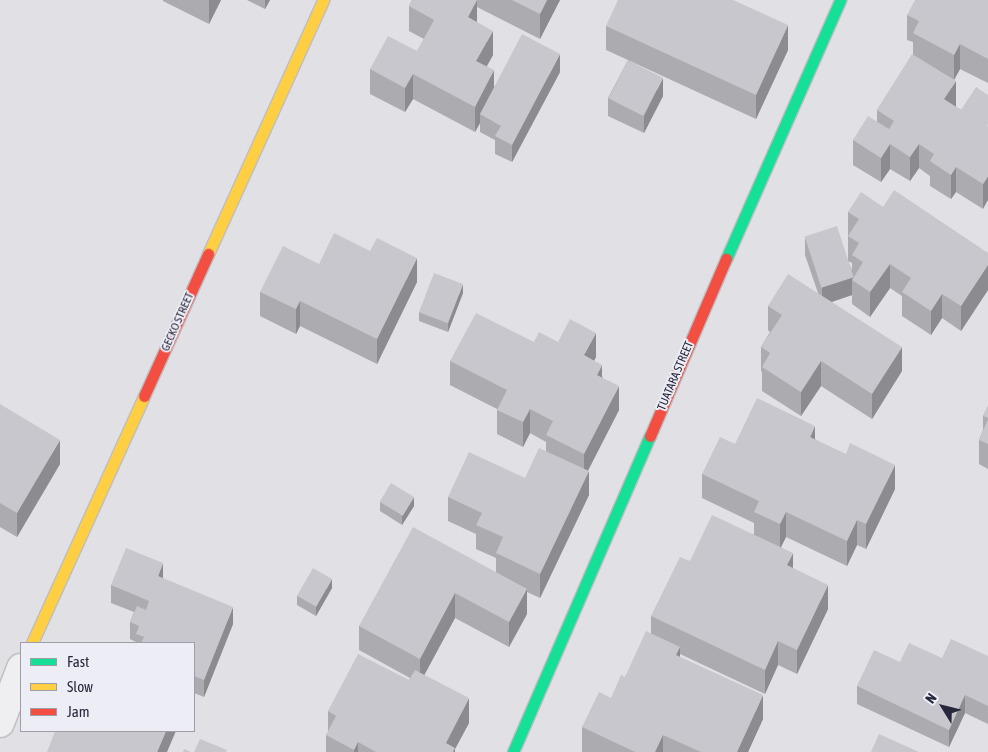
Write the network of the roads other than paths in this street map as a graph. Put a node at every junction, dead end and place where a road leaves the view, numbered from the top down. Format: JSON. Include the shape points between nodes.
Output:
{"nodes":[{"id":1,"x":323,"y":0,"type":"edge"},
{"id":2,"x":840,"y":0,"type":"edge"},
{"id":3,"x":32,"y":642,"type":"edge"},
{"id":4,"x":20,"y":671,"type":"edge"},
{"id":5,"x":0,"y":723,"type":"edge"},
{"id":6,"x":513,"y":752,"type":"edge"}],
"edges":[{"from":1,"to":3,"type":"street","name":"GECKO STREET"},
{"from":2,"to":6,"type":"street","name":"TUATARA STREET"},
{"from":4,"to":5,"type":"street"}]}
